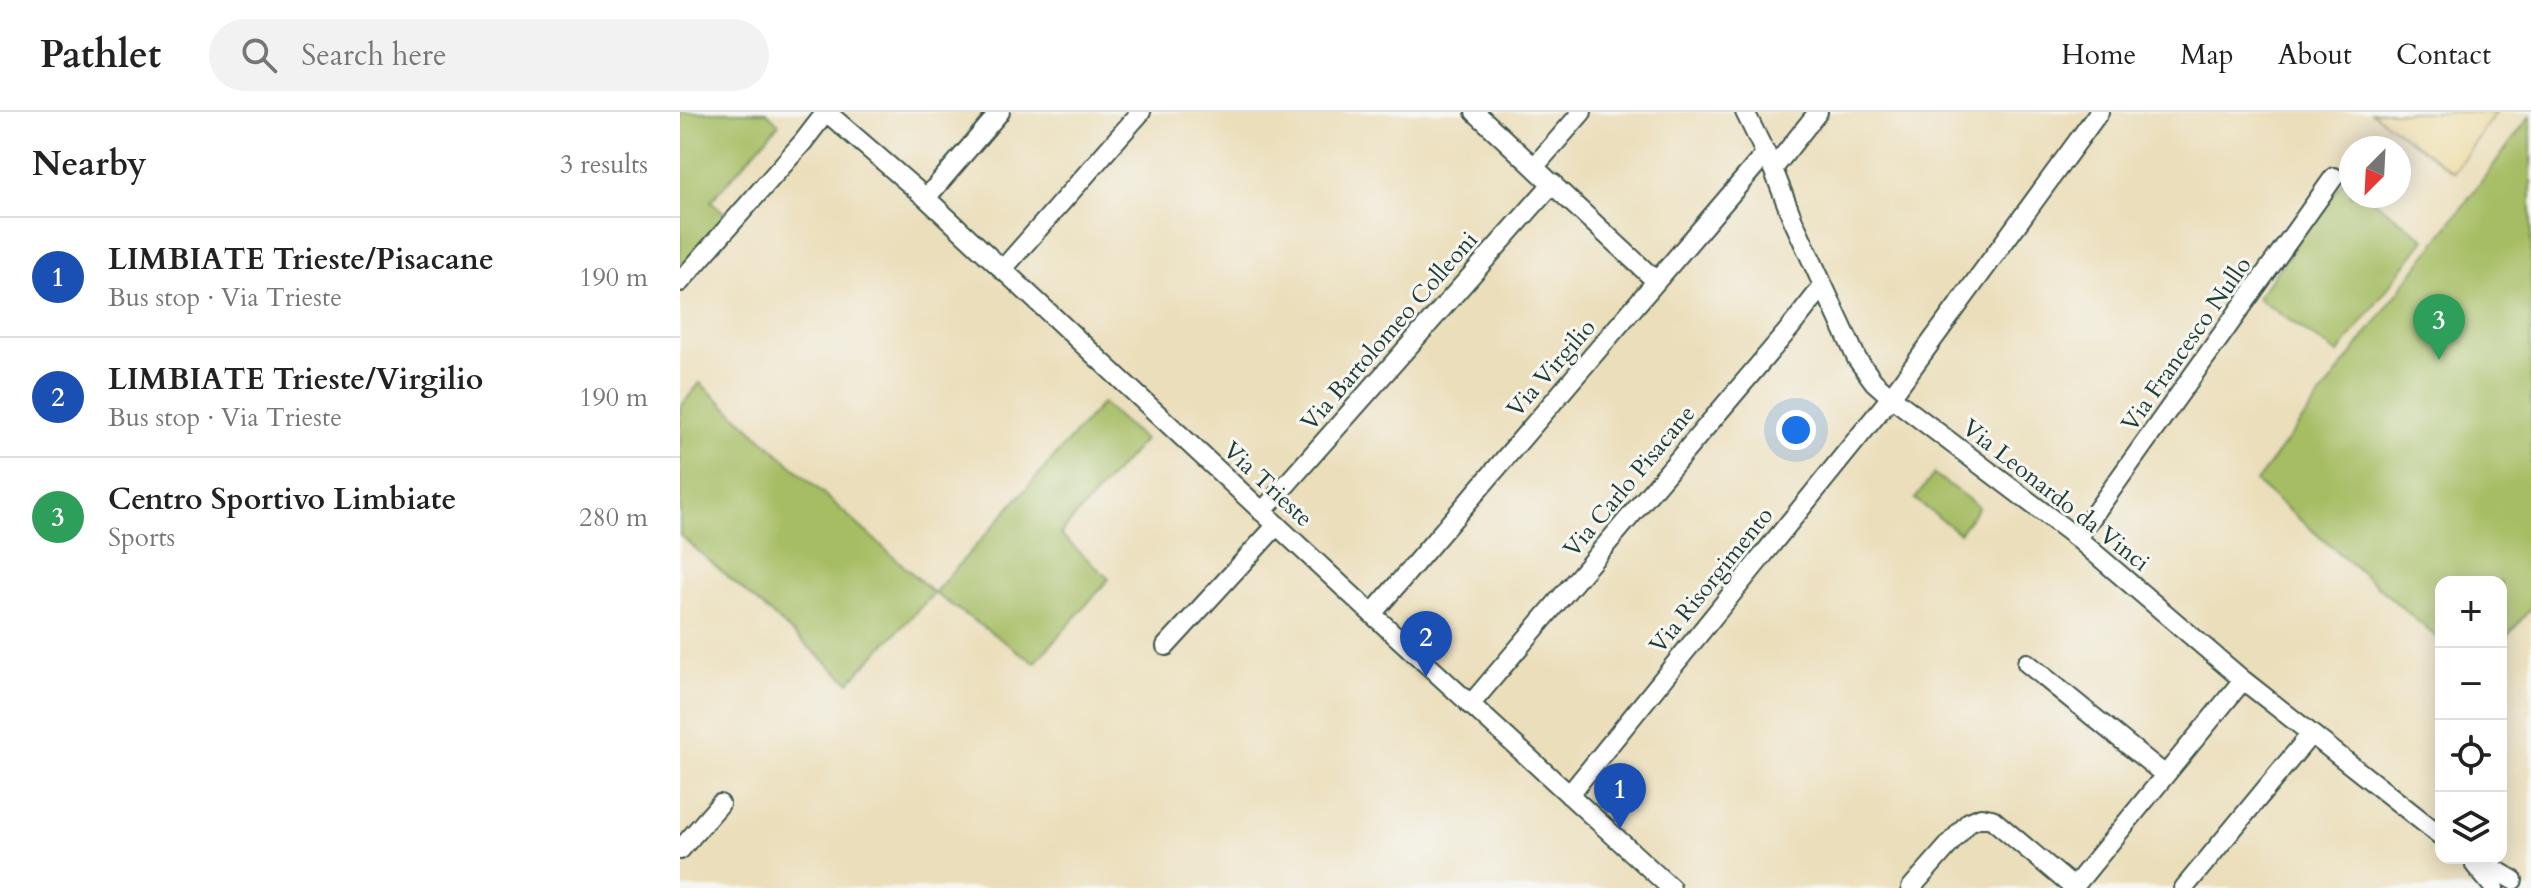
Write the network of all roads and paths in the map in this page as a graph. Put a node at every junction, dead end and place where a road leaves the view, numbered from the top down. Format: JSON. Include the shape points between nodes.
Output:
{"nodes":[{"id":1,"x":1000,"y":112,"type":"edge"},
{"id":2,"x":1141,"y":112,"type":"edge"},
{"id":3,"x":1475,"y":112,"type":"edge"},
{"id":4,"x":1582,"y":112,"type":"edge"},
{"id":5,"x":1745,"y":112,"type":"edge"},
{"id":6,"x":1818,"y":112,"type":"edge"},
{"id":7,"x":2099,"y":112,"type":"edge"},
{"id":8,"x":827,"y":114,"type":"edge"},
{"id":9,"x":1770,"y":161,"type":"junction"},
{"id":10,"x":1535,"y":166,"type":"junction"},
{"id":11,"x":2334,"y":177,"type":"dead end"},
{"id":12,"x":1553,"y":183,"type":"junction"},
{"id":13,"x":926,"y":198,"type":"junction"},
{"id":14,"x":1002,"y":270,"type":"junction"},
{"id":15,"x":1656,"y":281,"type":"junction"},
{"id":16,"x":680,"y":282,"type":"edge"},
{"id":17,"x":1823,"y":286,"type":"junction"},
{"id":18,"x":1891,"y":397,"type":"junction"},
{"id":19,"x":1262,"y":512,"type":"junction"},
{"id":20,"x":1277,"y":525,"type":"junction"},
{"id":21,"x":2077,"y":538,"type":"junction"},
{"id":22,"x":1372,"y":614,"type":"junction"},
{"id":23,"x":1166,"y":646,"type":"dead end"},
{"id":24,"x":2027,"y":663,"type":"dead end"},
{"id":25,"x":2243,"y":680,"type":"junction"},
{"id":26,"x":1470,"y":705,"type":"junction"},
{"id":27,"x":2311,"y":734,"type":"junction"},
{"id":28,"x":2165,"y":775,"type":"junction"},
{"id":29,"x":1569,"y":795,"type":"junction"},
{"id":30,"x":720,"y":804,"type":"dead end"},
{"id":31,"x":2435,"y":831,"type":"edge"},
{"id":32,"x":680,"y":850,"type":"edge"},
{"id":33,"x":2472,"y":864,"type":"edge"},
{"id":34,"x":2485,"y":864,"type":"edge"},
{"id":35,"x":2520,"y":886,"type":"edge"},
{"id":36,"x":1671,"y":888,"type":"edge"},
{"id":37,"x":1911,"y":888,"type":"edge"},
{"id":38,"x":2073,"y":888,"type":"edge"},
{"id":39,"x":2184,"y":888,"type":"edge"},
{"id":40,"x":2494,"y":888,"type":"edge"}],
"edges":[{"from":1,"to":13,"type":"street"},
{"from":2,"to":14,"type":"street"},
{"from":3,"to":10,"type":"street"},
{"from":4,"to":10,"type":"street"},
{"from":5,"to":9,"type":"street","name":"Via Leonardo da Vinci"},
{"from":6,"to":9,"type":"street","name":"Via Virgilio"},
{"from":7,"to":18,"type":"street","name":"Via Risorgimento"},
{"from":8,"to":13,"type":"street","name":"Via Trieste"},
{"from":8,"to":16,"type":"street"},
{"from":9,"to":15,"type":"street","name":"Via Virgilio"},
{"from":9,"to":17,"type":"street","name":"Via Leonardo da Vinci"},
{"from":10,"to":12,"type":"street"},
{"from":11,"to":21,"type":"street","name":"Via Francesco Nullo"},
{"from":12,"to":15,"type":"street"},
{"from":12,"to":19,"type":"street","name":"Via Bartolomeo Colleoni"},
{"from":13,"to":14,"type":"street","name":"Via Trieste"},
{"from":14,"to":19,"type":"street","name":"Via Trieste"},
{"from":15,"to":22,"type":"street","name":"Via Virgilio"},
{"from":17,"to":18,"type":"street","name":"Via Leonardo da Vinci","via":[[1857,359]]},
{"from":17,"to":26,"type":"street","name":"Via Carlo Pisacane"},
{"from":18,"to":21,"type":"street","name":"Via Leonardo da Vinci"},
{"from":18,"to":29,"type":"street","name":"Via Risorgimento"},
{"from":19,"to":20,"type":"street","name":"Via Trieste"},
{"from":20,"to":22,"type":"street","name":"Via Trieste"},
{"from":20,"to":23,"type":"street"},
{"from":21,"to":25,"type":"street","name":"Via Leonardo da Vinci"},
{"from":22,"to":26,"type":"street","name":"Via Trieste"},
{"from":24,"to":28,"type":"street"},
{"from":25,"to":27,"type":"street","name":"Via Leonardo da Vinci"},
{"from":25,"to":28,"type":"street"},
{"from":26,"to":29,"type":"street","name":"Via Trieste"},
{"from":27,"to":31,"type":"street","name":"Via Leonardo da Vinci"},
{"from":27,"to":39,"type":"street"},
{"from":28,"to":38,"type":"street"},
{"from":29,"to":36,"type":"street","name":"Via Trieste"},
{"from":30,"to":32,"type":"street"},
{"from":33,"to":40,"type":"street"},
{"from":34,"to":35,"type":"street"},
{"from":37,"to":38,"type":"street","via":[[1974,819],[1992,819]]}]}
